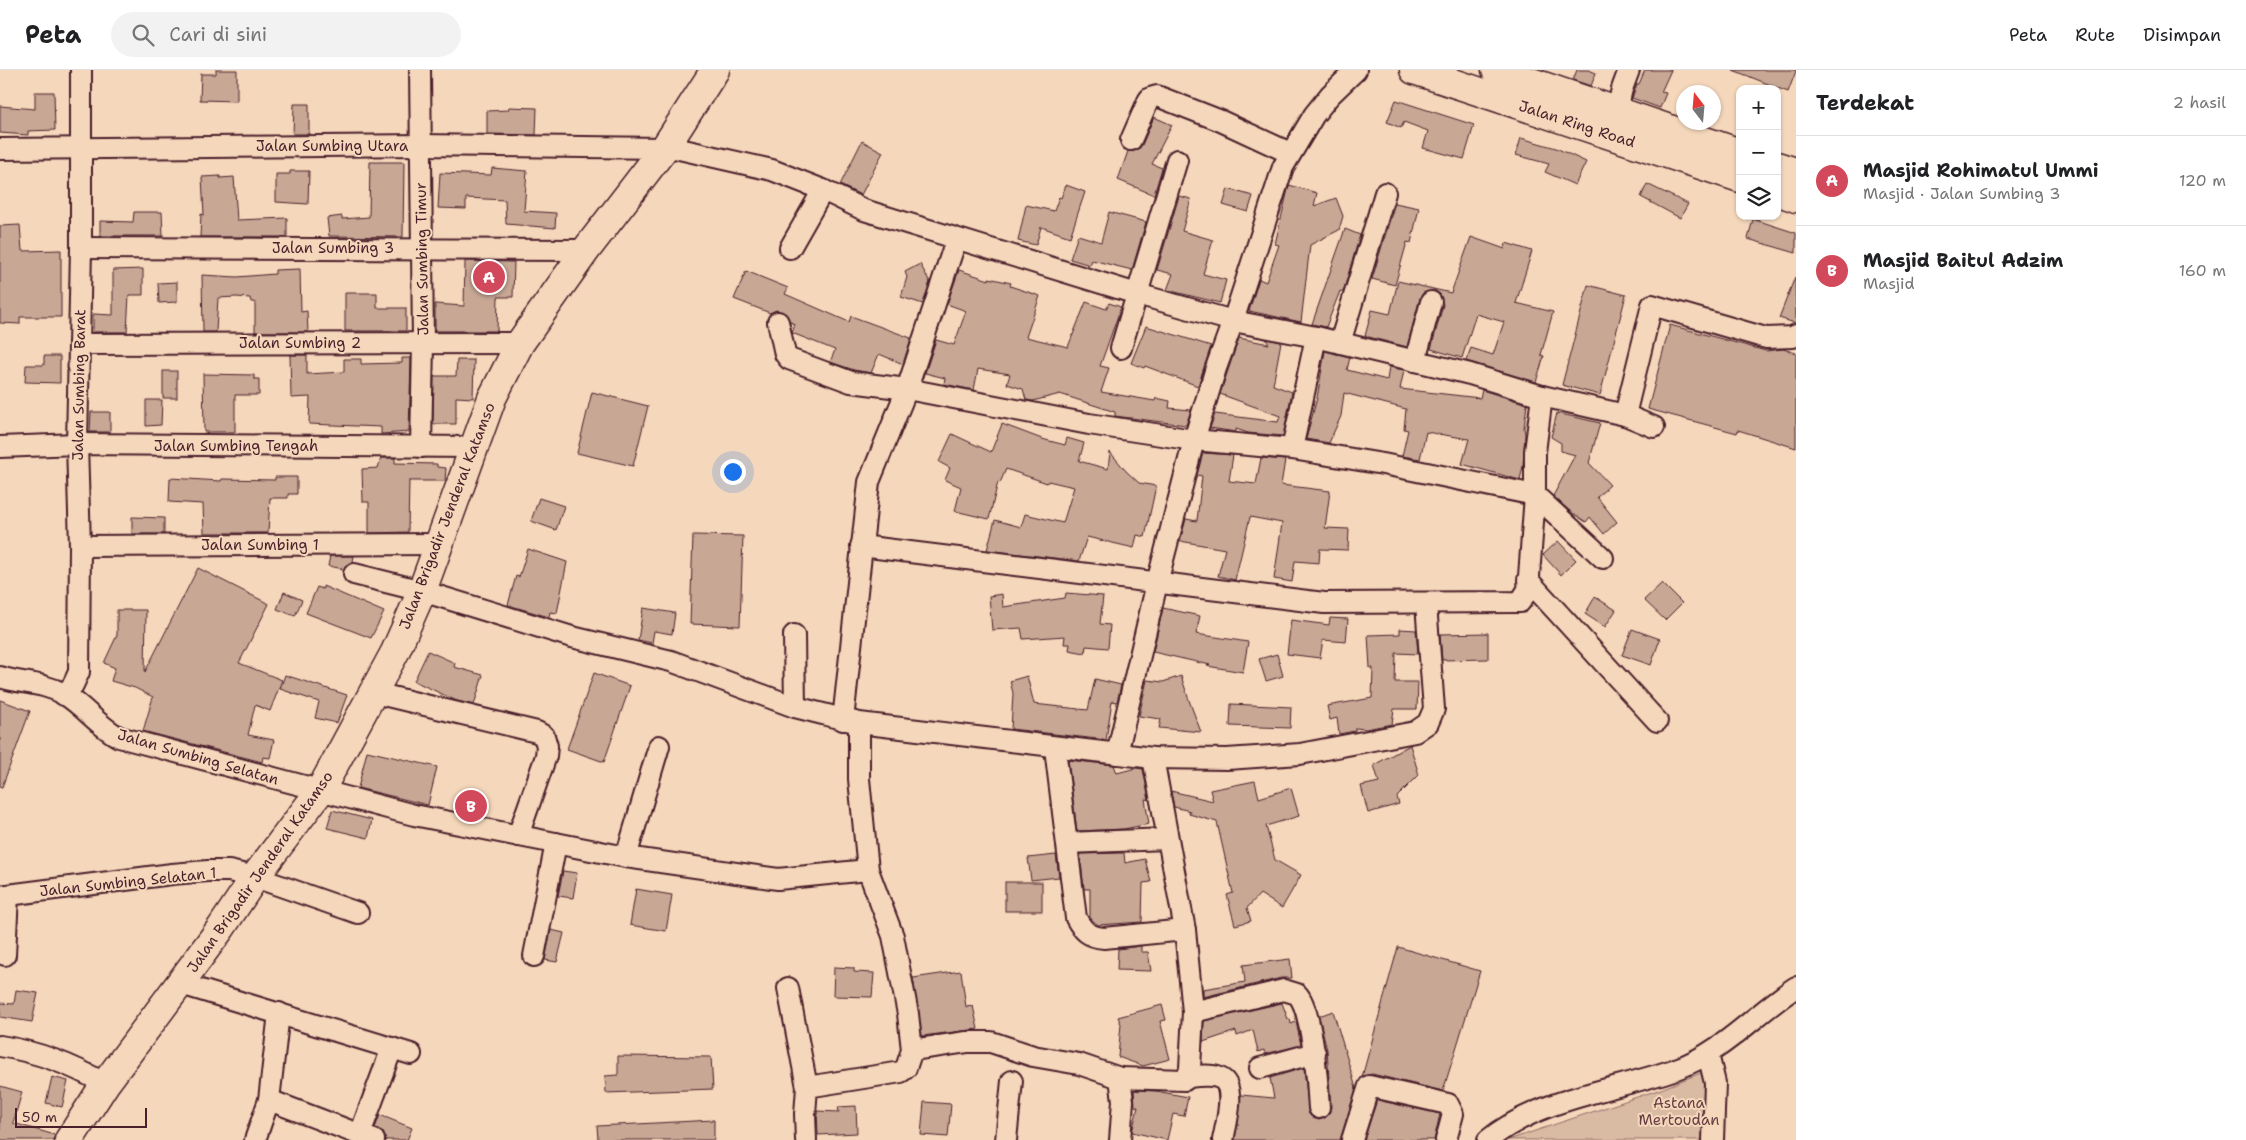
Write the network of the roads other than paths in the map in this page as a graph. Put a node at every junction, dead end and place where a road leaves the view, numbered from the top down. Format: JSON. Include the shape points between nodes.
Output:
{"nodes":[{"id":1,"x":81,"y":70,"type":"edge"},
{"id":2,"x":420,"y":70,"type":"edge"},
{"id":3,"x":715,"y":70,"type":"edge"},
{"id":4,"x":1356,"y":70,"type":"edge"},
{"id":5,"x":1414,"y":70,"type":"edge"},
{"id":6,"x":1629,"y":70,"type":"edge"},
{"id":7,"x":1501,"y":71,"type":"edge"},
{"id":8,"x":1617,"y":110,"type":"junction"},
{"id":9,"x":1131,"y":140,"type":"dead end"},
{"id":10,"x":421,"y":145,"type":"junction"},
{"id":11,"x":665,"y":147,"type":"junction"},
{"id":12,"x":1687,"y":147,"type":"junction"},
{"id":13,"x":80,"y":148,"type":"junction"},
{"id":14,"x":0,"y":149,"type":"edge"},
{"id":15,"x":1736,"y":152,"type":"edge"},
{"id":16,"x":1290,"y":153,"type":"junction"},
{"id":17,"x":1177,"y":160,"type":"dead end"},
{"id":18,"x":1781,"y":167,"type":"edge"},
{"id":19,"x":1796,"y":172,"type":"edge"},
{"id":20,"x":1736,"y":176,"type":"edge"},
{"id":21,"x":823,"y":190,"type":"junction"},
{"id":22,"x":1781,"y":192,"type":"edge"},
{"id":23,"x":1385,"y":193,"type":"dead end"},
{"id":24,"x":1796,"y":198,"type":"edge"},
{"id":25,"x":956,"y":240,"type":"junction"},
{"id":26,"x":81,"y":248,"type":"junction"},
{"id":27,"x":421,"y":248,"type":"junction"},
{"id":28,"x":790,"y":248,"type":"dead end"},
{"id":29,"x":586,"y":250,"type":"junction"},
{"id":30,"x":1137,"y":294,"type":"junction"},
{"id":31,"x":1431,"y":302,"type":"dead end"},
{"id":32,"x":1233,"y":321,"type":"junction"},
{"id":33,"x":778,"y":322,"type":"dead end"},
{"id":34,"x":1796,"y":335,"type":"edge"},
{"id":35,"x":1316,"y":337,"type":"junction"},
{"id":36,"x":423,"y":343,"type":"junction"},
{"id":37,"x":520,"y":343,"type":"junction"},
{"id":38,"x":1340,"y":343,"type":"junction"},
{"id":39,"x":79,"y":344,"type":"junction"},
{"id":40,"x":1121,"y":348,"type":"dead end"},
{"id":41,"x":1415,"y":361,"type":"junction"},
{"id":42,"x":907,"y":389,"type":"junction"},
{"id":43,"x":1542,"y":396,"type":"junction"},
{"id":44,"x":1626,"y":416,"type":"junction"},
{"id":45,"x":1654,"y":427,"type":"dead end"},
{"id":46,"x":1194,"y":440,"type":"junction"},
{"id":47,"x":77,"y":444,"type":"junction"},
{"id":48,"x":0,"y":447,"type":"edge"},
{"id":49,"x":421,"y":447,"type":"junction"},
{"id":50,"x":472,"y":447,"type":"junction"},
{"id":51,"x":1292,"y":449,"type":"junction"},
{"id":52,"x":1535,"y":495,"type":"junction"},
{"id":53,"x":439,"y":544,"type":"junction"},
{"id":54,"x":80,"y":546,"type":"junction"},
{"id":55,"x":861,"y":546,"type":"junction"},
{"id":56,"x":1603,"y":558,"type":"dead end"},
{"id":57,"x":354,"y":574,"type":"dead end"},
{"id":58,"x":1528,"y":580,"type":"junction"},
{"id":59,"x":1157,"y":583,"type":"junction"},
{"id":60,"x":422,"y":591,"type":"junction"},
{"id":61,"x":1426,"y":604,"type":"junction"},
{"id":62,"x":794,"y":634,"type":"dead end"},
{"id":63,"x":0,"y":677,"type":"edge"},
{"id":64,"x":375,"y":693,"type":"junction"},
{"id":65,"x":64,"y":695,"type":"junction"},
{"id":66,"x":795,"y":707,"type":"junction"},
{"id":67,"x":851,"y":721,"type":"junction"},
{"id":68,"x":1657,"y":721,"type":"dead end"},
{"id":69,"x":659,"y":746,"type":"dead end"},
{"id":70,"x":1055,"y":748,"type":"junction"},
{"id":71,"x":1117,"y":754,"type":"junction"},
{"id":72,"x":1153,"y":758,"type":"junction"},
{"id":73,"x":320,"y":791,"type":"junction"},
{"id":74,"x":518,"y":836,"type":"junction"},
{"id":75,"x":1166,"y":839,"type":"junction"},
{"id":76,"x":1067,"y":842,"type":"junction"},
{"id":77,"x":556,"y":843,"type":"junction"},
{"id":78,"x":626,"y":857,"type":"junction"},
{"id":79,"x":868,"y":870,"type":"junction"},
{"id":80,"x":255,"y":876,"type":"junction"},
{"id":81,"x":2,"y":892,"type":"edge"},
{"id":82,"x":358,"y":912,"type":"dead end"},
{"id":83,"x":1185,"y":930,"type":"junction"},
{"id":84,"x":5,"y":955,"type":"dead end"},
{"id":85,"x":534,"y":956,"type":"dead end"},
{"id":86,"x":181,"y":984,"type":"junction"},
{"id":87,"x":1796,"y":987,"type":"edge"},
{"id":88,"x":788,"y":988,"type":"dead end"},
{"id":89,"x":1193,"y":1012,"type":"junction"},
{"id":90,"x":279,"y":1013,"type":"junction"},
{"id":91,"x":0,"y":1046,"type":"edge"},
{"id":92,"x":912,"y":1050,"type":"junction"},
{"id":93,"x":1315,"y":1053,"type":"junction"},
{"id":94,"x":1708,"y":1054,"type":"junction"},
{"id":95,"x":1260,"y":1068,"type":"dead end"},
{"id":96,"x":1188,"y":1077,"type":"junction"},
{"id":97,"x":1120,"y":1078,"type":"junction"},
{"id":98,"x":1012,"y":1081,"type":"dead end"},
{"id":99,"x":105,"y":1084,"type":"junction"},
{"id":100,"x":807,"y":1087,"type":"junction"},
{"id":101,"x":270,"y":1100,"type":"junction"},
{"id":102,"x":1319,"y":1108,"type":"dead end"},
{"id":103,"x":367,"y":1137,"type":"edge"},
{"id":104,"x":69,"y":1140,"type":"edge"},
{"id":105,"x":254,"y":1140,"type":"edge"},
{"id":106,"x":806,"y":1140,"type":"edge"},
{"id":107,"x":1006,"y":1140,"type":"edge"},
{"id":108,"x":1120,"y":1140,"type":"edge"},
{"id":109,"x":1223,"y":1140,"type":"edge"},
{"id":110,"x":1352,"y":1140,"type":"edge"},
{"id":111,"x":1446,"y":1140,"type":"edge"},
{"id":112,"x":1488,"y":1140,"type":"edge"},
{"id":113,"x":1713,"y":1140,"type":"edge"}],
"edges":[{"from":1,"to":13,"type":"street","name":"Jalan Sumbing Barat"},
{"from":2,"to":10,"type":"street","name":"Jalan Sumbing Timur"},
{"from":3,"to":11,"type":"highway","name":"Jalan Brigadir Jenderal Katamso"},
{"from":4,"to":16,"type":"street","via":[[1330,94]]},
{"from":5,"to":12,"type":"highway","name":"Jalan Ring Road"},
{"from":6,"to":8,"type":"street"},
{"from":7,"to":8,"type":"highway","name":"Jalan Ring Road"},
{"from":8,"to":12,"type":"highway","name":"Jalan Ring Road"},
{"from":9,"to":16,"type":"street","via":[[1148,101],[1157,96]]},
{"from":10,"to":11,"type":"street","name":"Jalan Sumbing Utara"},
{"from":10,"to":13,"type":"street","name":"Jalan Sumbing Utara"},
{"from":10,"to":27,"type":"street","name":"Jalan Sumbing Timur"},
{"from":11,"to":21,"type":"street","name":"Jalan Sumbing Utara","via":[[772,170]]},
{"from":11,"to":29,"type":"highway","name":"Jalan Brigadir Jenderal Katamso"},
{"from":12,"to":15,"type":"highway","name":"Jalan Ring Road"},
{"from":12,"to":20,"type":"highway","name":"Jalan Ring Road"},
{"from":13,"to":14,"type":"street","name":"Jalan Sumbing Utara"},
{"from":13,"to":26,"type":"street","name":"Jalan Sumbing Barat"},
{"from":16,"to":32,"type":"street"},
{"from":17,"to":30,"type":"street"},
{"from":18,"to":19,"type":"highway"},
{"from":21,"to":25,"type":"street","name":"Jalan Sumbing Utara","via":[[864,210]]},
{"from":21,"to":28,"type":"street"},
{"from":22,"to":24,"type":"highway"},
{"from":23,"to":38,"type":"street"},
{"from":25,"to":30,"type":"street","name":"Jalan Sumbing Utara"},
{"from":25,"to":42,"type":"street"},
{"from":26,"to":27,"type":"street","name":"Jalan Sumbing 3"},
{"from":26,"to":39,"type":"street","name":"Jalan Sumbing Barat"},
{"from":27,"to":29,"type":"street","name":"Jalan Sumbing 3"},
{"from":27,"to":36,"type":"street","name":"Jalan Sumbing Timur"},
{"from":29,"to":37,"type":"highway","name":"Jalan Brigadir Jenderal Katamso"},
{"from":30,"to":32,"type":"street","name":"Jalan Sumbing Utara"},
{"from":30,"to":40,"type":"street"},
{"from":31,"to":41,"type":"street"},
{"from":32,"to":35,"type":"street","name":"Jalan Sumbing Utara"},
{"from":32,"to":46,"type":"street"},
{"from":33,"to":42,"type":"street","via":[[785,354],[794,362],[851,382]]},
{"from":34,"to":44,"type":"street","via":[[1766,338],[1652,305]]},
{"from":35,"to":38,"type":"street","name":"Jalan Sumbing Utara"},
{"from":35,"to":51,"type":"street"},
{"from":36,"to":37,"type":"street","name":"Jalan Sumbing 2"},
{"from":36,"to":39,"type":"street","name":"Jalan Sumbing 2"},
{"from":36,"to":49,"type":"street","name":"Jalan Sumbing Timur"},
{"from":37,"to":50,"type":"highway","name":"Jalan Brigadir Jenderal Katamso"},
{"from":38,"to":41,"type":"street","name":"Jalan Sumbing Utara"},
{"from":39,"to":47,"type":"street","name":"Jalan Sumbing Barat"},
{"from":41,"to":43,"type":"street","name":"Jalan Sumbing Utara"},
{"from":42,"to":46,"type":"street","via":[[1089,424]]},
{"from":42,"to":55,"type":"street","via":[[869,482]]},
{"from":43,"to":44,"type":"street","name":"Jalan Sumbing Utara"},
{"from":43,"to":52,"type":"street","via":[[1535,452]]},
{"from":44,"to":45,"type":"street","name":"Jalan Sumbing Utara"},
{"from":46,"to":51,"type":"street"},
{"from":46,"to":59,"type":"street"},
{"from":47,"to":48,"type":"street","name":"Jalan Sumbing Tengah"},
{"from":47,"to":49,"type":"street","name":"Jalan Sumbing Tengah"},
{"from":47,"to":54,"type":"street","name":"Jalan Sumbing Barat"},
{"from":49,"to":50,"type":"street","name":"Jalan Sumbing Tengah"},
{"from":50,"to":53,"type":"highway","name":"Jalan Brigadir Jenderal Katamso"},
{"from":51,"to":52,"type":"street"},
{"from":52,"to":56,"type":"street"},
{"from":52,"to":58,"type":"street"},
{"from":53,"to":54,"type":"street","name":"Jalan Sumbing 1"},
{"from":53,"to":60,"type":"highway","name":"Jalan Brigadir Jenderal Katamso"},
{"from":54,"to":65,"type":"street","name":"Jalan Sumbing Barat","via":[[79,672]]},
{"from":55,"to":59,"type":"street"},
{"from":55,"to":67,"type":"street"},
{"from":57,"to":60,"type":"street"},
{"from":58,"to":61,"type":"street","via":[[1528,590],[1520,602]]},
{"from":58,"to":68,"type":"street"},
{"from":59,"to":61,"type":"street","via":[[1324,602]]},
{"from":59,"to":71,"type":"street"},
{"from":60,"to":64,"type":"highway","name":"Jalan Brigadir Jenderal Katamso"},
{"from":60,"to":66,"type":"street","via":[[572,637],[671,661]]},
{"from":61,"to":72,"type":"street","via":[[1434,709],[1428,723],[1415,732],[1300,754],[1227,760]]},
{"from":62,"to":66,"type":"street"},
{"from":63,"to":65,"type":"street","name":"Jalan Sumbing Selatan","via":[[34,683]]},
{"from":64,"to":73,"type":"highway","name":"Jalan Brigadir Jenderal Katamso"},
{"from":64,"to":74,"type":"street","via":[[544,736],[546,756]]},
{"from":65,"to":73,"type":"street","name":"Jalan Sumbing Selatan","via":[[119,737]]},
{"from":66,"to":67,"type":"street"},
{"from":67,"to":70,"type":"street"},
{"from":67,"to":79,"type":"street"},
{"from":69,"to":78,"type":"street"},
{"from":70,"to":71,"type":"street"},
{"from":70,"to":76,"type":"street"},
{"from":71,"to":72,"type":"street"},
{"from":72,"to":75,"type":"street"},
{"from":73,"to":74,"type":"street","name":"Jalan Sumbing Selatan","via":[[414,815]]},
{"from":73,"to":80,"type":"highway","name":"Jalan Brigadir Jenderal Katamso"},
{"from":74,"to":77,"type":"street","name":"Jalan Sumbing Selatan"},
{"from":75,"to":76,"type":"street"},
{"from":75,"to":83,"type":"street"},
{"from":76,"to":83,"type":"street","via":[[1076,918],[1088,934],[1104,938]]},
{"from":77,"to":78,"type":"street","name":"Jalan Sumbing Selatan"},
{"from":77,"to":85,"type":"street"},
{"from":78,"to":79,"type":"street","name":"Jalan Sumbing Selatan","via":[[778,879]]},
{"from":79,"to":92,"type":"street","via":[[893,936]]},
{"from":80,"to":81,"type":"street","name":"Jalan Sumbing Selatan 1","via":[[208,871]]},
{"from":80,"to":82,"type":"street","name":"Jalan Sumbing Selatan 1"},
{"from":80,"to":86,"type":"highway","name":"Jalan Brigadir Jenderal Katamso"},
{"from":81,"to":84,"type":"street"},
{"from":83,"to":89,"type":"street"},
{"from":86,"to":90,"type":"street"},
{"from":86,"to":99,"type":"highway","name":"Jalan Brigadir Jenderal Katamso"},
{"from":87,"to":94,"type":"street"},
{"from":88,"to":100,"type":"street"},
{"from":89,"to":93,"type":"street","via":[[1291,991],[1301,998]]},
{"from":89,"to":96,"type":"street"},
{"from":90,"to":101,"type":"street"},
{"from":90,"to":103,"type":"street","via":[[402,1051]]},
{"from":91,"to":99,"type":"street","via":[[54,1058]]},
{"from":92,"to":97,"type":"street","via":[[991,1042]]},
{"from":92,"to":100,"type":"street","via":[[906,1068],[900,1072]]},
{"from":93,"to":95,"type":"street"},
{"from":93,"to":102,"type":"street"},
{"from":94,"to":112,"type":"street","via":[[1677,1069],[1545,1108],[1517,1120]]},
{"from":94,"to":113,"type":"street","via":[[1715,1083]]},
{"from":96,"to":97,"type":"street","via":[[1184,1080]]},
{"from":96,"to":109,"type":"street","via":[[1218,1077],[1225,1082],[1230,1094]]},
{"from":97,"to":108,"type":"street","via":[[1124,1101]]},
{"from":98,"to":107,"type":"street"},
{"from":99,"to":104,"type":"highway","name":"Jalan Brigadir Jenderal Katamso"},
{"from":100,"to":106,"type":"street"},
{"from":101,"to":103,"type":"street"},
{"from":101,"to":105,"type":"street"},
{"from":110,"to":111,"type":"street","via":[[1369,1086],[1448,1104],[1453,1114]]}]}
